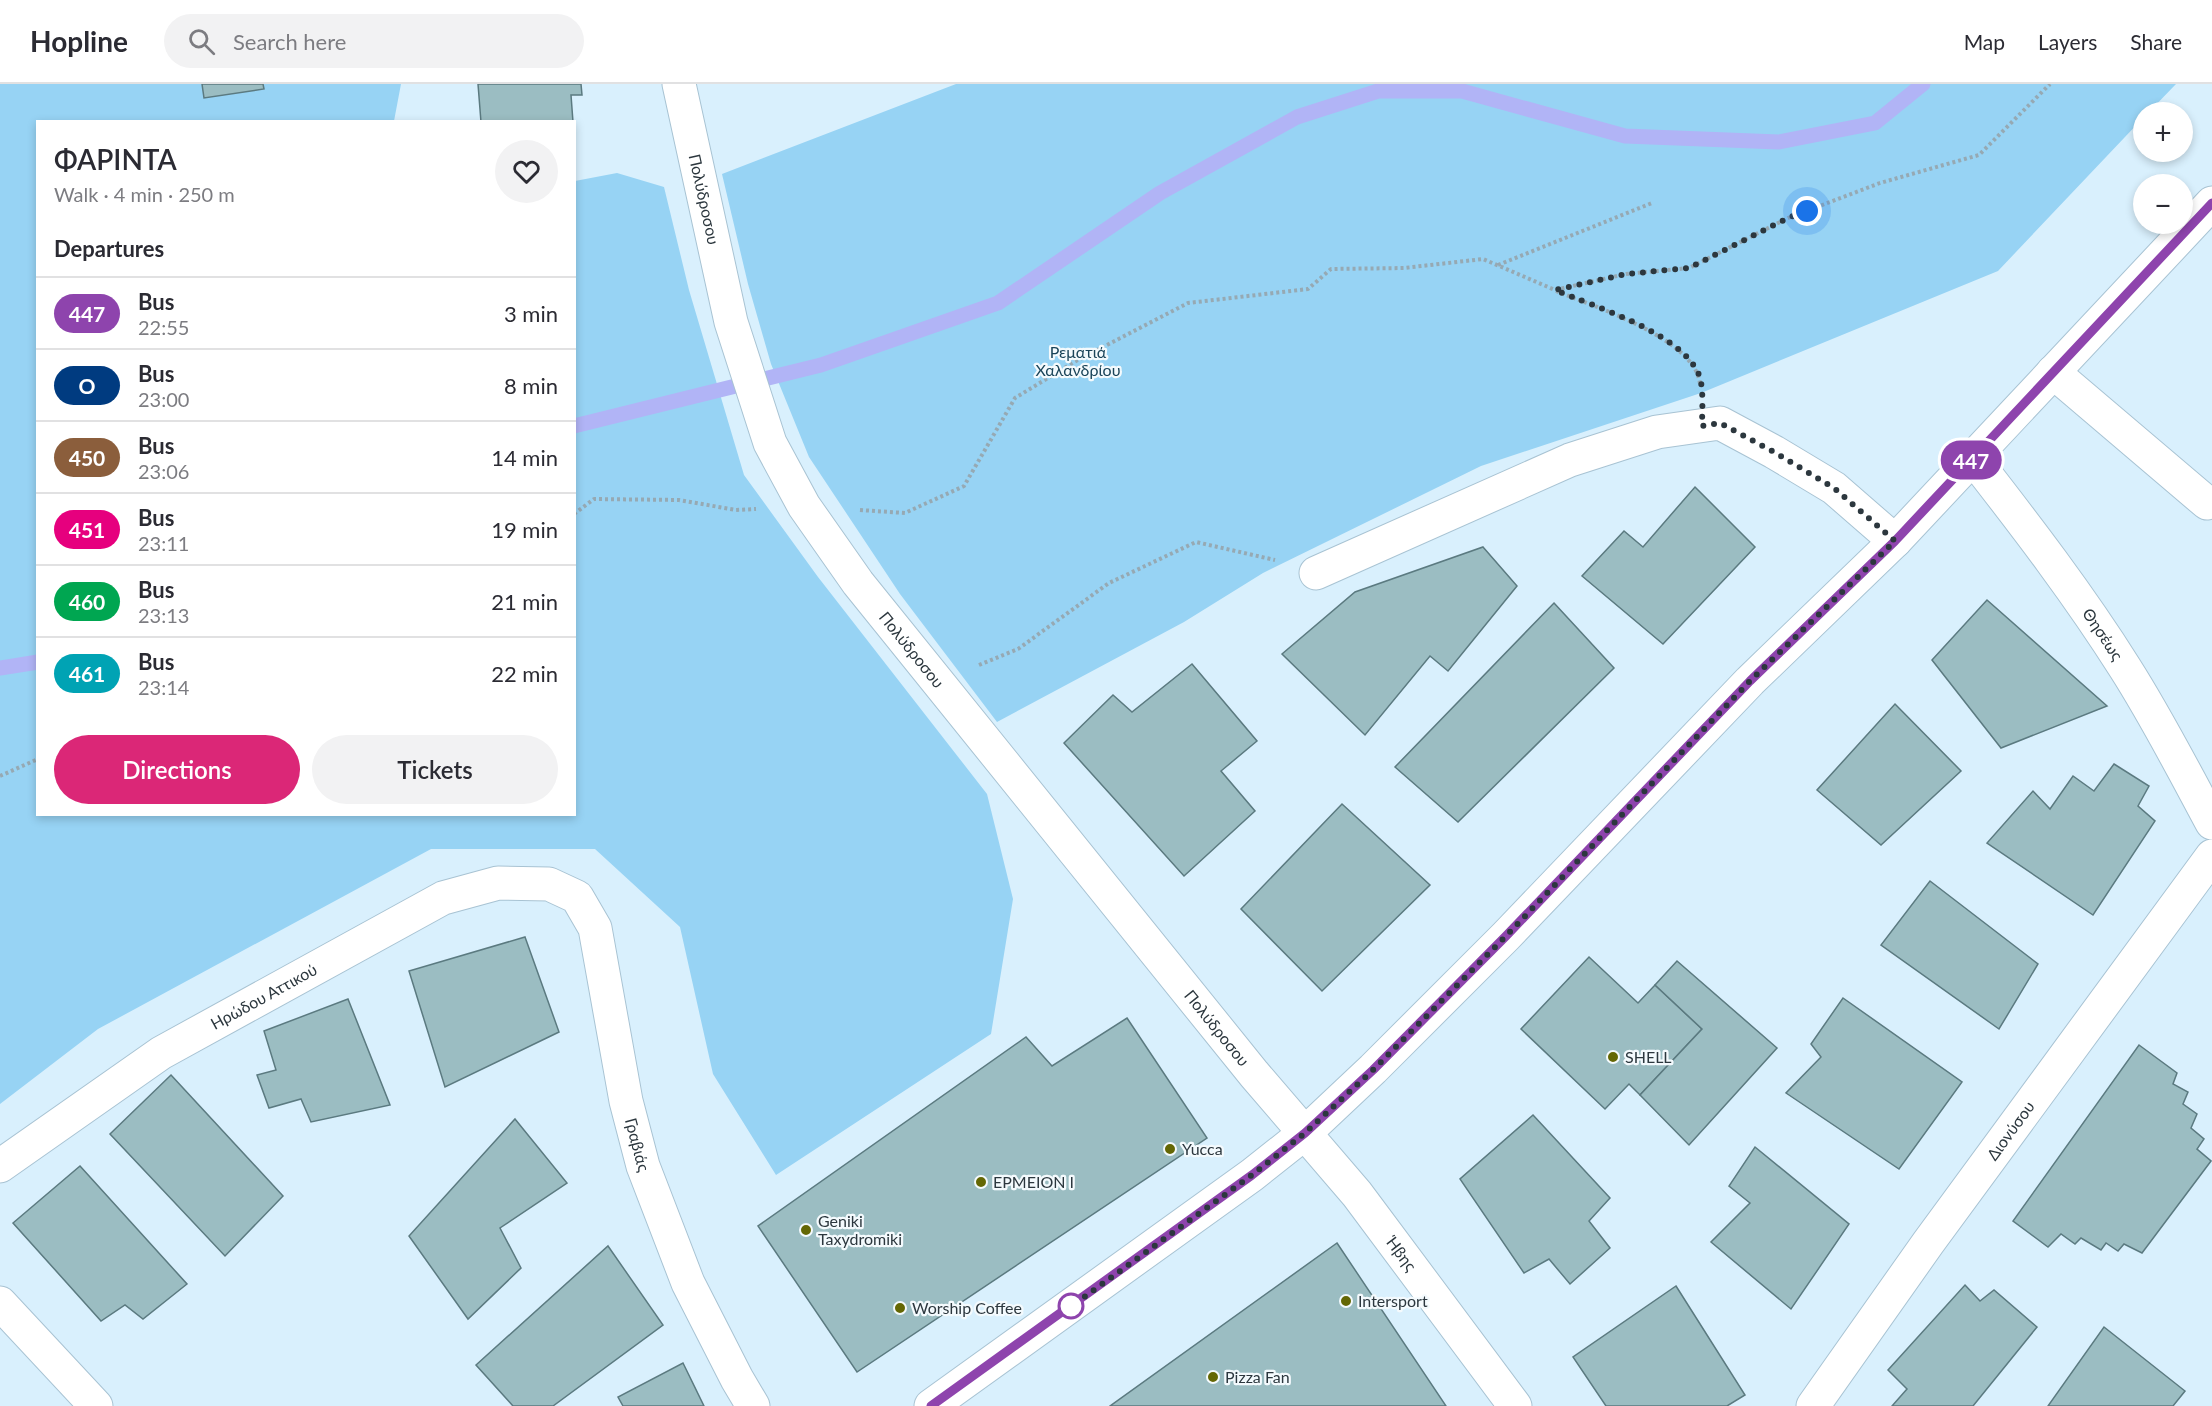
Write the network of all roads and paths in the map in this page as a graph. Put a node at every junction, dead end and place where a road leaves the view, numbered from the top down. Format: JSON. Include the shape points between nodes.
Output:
{"nodes":[{"id":1,"x":679,"y":84,"type":"edge"},
{"id":2,"x":2050,"y":84,"type":"edge"},
{"id":3,"x":1652,"y":203,"type":"dead end"},
{"id":4,"x":2212,"y":203,"type":"edge"},
{"id":5,"x":1498,"y":265,"type":"junction"},
{"id":6,"x":1555,"y":290,"type":"junction"},
{"id":7,"x":2053,"y":372,"type":"junction"},
{"id":8,"x":1702,"y":426,"type":"junction"},
{"id":9,"x":1973,"y":458,"type":"junction"},
{"id":10,"x":2207,"y":502,"type":"dead end"},
{"id":11,"x":804,"y":506,"type":"junction"},
{"id":12,"x":576,"y":512,"type":"edge"},
{"id":13,"x":1895,"y":541,"type":"junction"},
{"id":14,"x":1316,"y":573,"type":"joint"},
{"id":15,"x":923,"y":662,"type":"junction"},
{"id":16,"x":36,"y":760,"type":"edge"},
{"id":17,"x":0,"y":776,"type":"edge"},
{"id":18,"x":2212,"y":823,"type":"edge"},
{"id":19,"x":2212,"y":856,"type":"edge"},
{"id":20,"x":549,"y":884,"type":"joint"},
{"id":21,"x":1305,"y":1133,"type":"junction"},
{"id":22,"x":0,"y":1166,"type":"edge"},
{"id":23,"x":0,"y":1303,"type":"edge"},
{"id":24,"x":96,"y":1406,"type":"edge"},
{"id":25,"x":753,"y":1406,"type":"edge"},
{"id":26,"x":931,"y":1406,"type":"edge"},
{"id":27,"x":1515,"y":1406,"type":"edge"},
{"id":28,"x":1813,"y":1406,"type":"edge"}],
"edges":[{"from":1,"to":11,"type":"street","name":"Πολύδροσου","via":[[731,322],[770,443]]},
{"from":2,"to":6,"type":"path","via":[[1979,154],[1880,183],[1788,218],[1689,268],[1626,274]]},
{"from":3,"to":5,"type":"path"},
{"from":4,"to":7,"type":"street"},
{"from":5,"to":6,"type":"path"},
{"from":5,"to":11,"type":"path","via":[[1483,259],[1404,268],[1331,269],[1308,289],[1188,303],[1076,361],[1015,398],[964,486],[905,513]]},
{"from":6,"to":8,"type":"path","via":[[1638,324],[1682,350],[1699,376]]},
{"from":7,"to":9,"type":"street"},
{"from":7,"to":10,"type":"street"},
{"from":8,"to":13,"type":"street","via":[[1720,423],[1774,452],[1834,488]]},
{"from":8,"to":14,"type":"street","via":[[1657,432],[1569,460]]},
{"from":9,"to":13,"type":"street"},
{"from":9,"to":18,"type":"street","name":"Θησέως","via":[[2056,565],[2125,668]]},
{"from":11,"to":12,"type":"path","via":[[736,510],[679,500],[594,499]]},
{"from":11,"to":15,"type":"street","name":"Πολύδροσου","via":[[858,583]]},
{"from":13,"to":21,"type":"street","via":[[1750,681],[1506,936]]},
{"from":14,"to":15,"type":"path","via":[[1269,558],[1196,543],[1109,583],[1018,649],[970,669]]},
{"from":15,"to":21,"type":"street","name":"Πολύδροσου"},
{"from":16,"to":17,"type":"path"},
{"from":19,"to":28,"type":"street","name":"Διονύσου"},
{"from":20,"to":22,"type":"street","name":"Ηρώδου Αττικού","via":[[498,883],[444,898],[161,1053]]},
{"from":20,"to":25,"type":"street","name":"Γραβιάς","via":[[577,897],[595,928],[626,1101],[643,1166],[688,1282]]},
{"from":21,"to":26,"type":"street","via":[[1243,1182]]},
{"from":21,"to":27,"type":"street","name":"Ήβης","via":[[1358,1194]]},
{"from":23,"to":24,"type":"street"}]}
